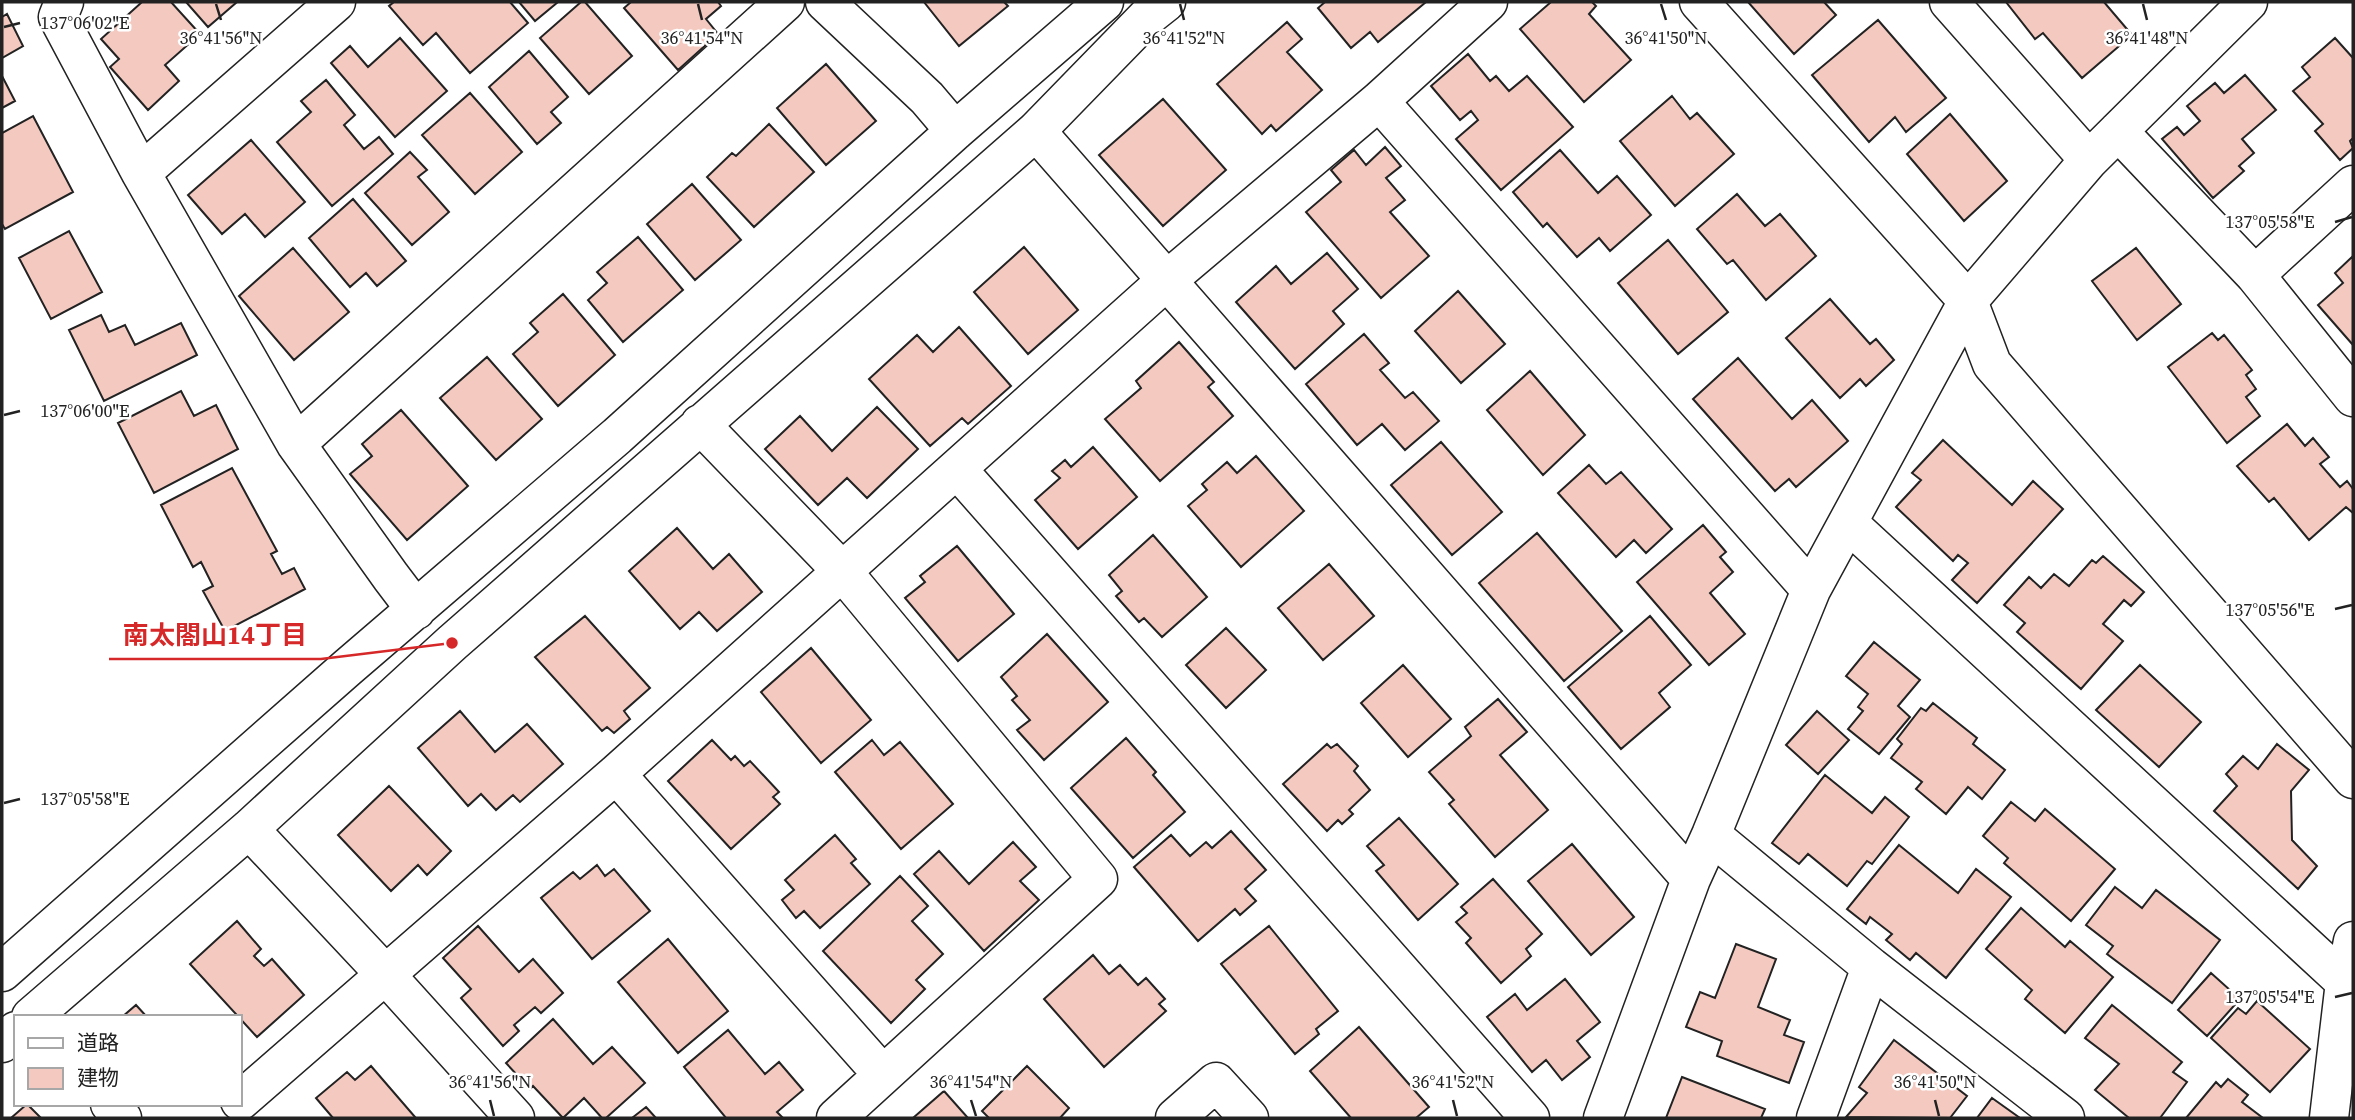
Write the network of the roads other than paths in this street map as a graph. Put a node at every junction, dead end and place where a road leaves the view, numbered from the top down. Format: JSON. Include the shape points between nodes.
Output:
{"nodes":[{"id":1,"x":64,"y":2,"type":"edge"},
{"id":2,"x":336,"y":2,"type":"edge"},
{"id":3,"x":785,"y":2,"type":"edge"},
{"id":4,"x":825,"y":2,"type":"edge"},
{"id":5,"x":1104,"y":2,"type":"edge"},
{"id":6,"x":1166,"y":2,"type":"edge"},
{"id":7,"x":1488,"y":2,"type":"edge"},
{"id":8,"x":1699,"y":2,"type":"edge"},
{"id":9,"x":2248,"y":2,"type":"edge"},
{"id":10,"x":1954,"y":4,"type":"edge"},
{"id":11,"x":1379,"y":101,"type":"junction"},
{"id":12,"x":955,"y":131,"type":"junction"},
{"id":13,"x":1036,"y":131,"type":"junction"},
{"id":14,"x":2118,"y":131,"type":"junction"},
{"id":15,"x":2089,"y":160,"type":"junction"},
{"id":16,"x":141,"y":173,"type":"junction"},
{"id":17,"x":2353,"y":185,"type":"edge"},
{"id":18,"x":2255,"y":275,"type":"junction"},
{"id":19,"x":1166,"y":281,"type":"junction"},
{"id":20,"x":1968,"y":301,"type":"junction"},
{"id":21,"x":2353,"y":397,"type":"edge"},
{"id":22,"x":700,"y":424,"type":"junction"},
{"id":23,"x":296,"y":444,"type":"junction"},
{"id":24,"x":957,"y":469,"type":"junction"},
{"id":25,"x":1847,"y":523,"type":"junction"},
{"id":26,"x":842,"y":571,"type":"junction"},
{"id":27,"x":1811,"y":590,"type":"junction"},
{"id":28,"x":416,"y":610,"type":"junction"},
{"id":29,"x":616,"y":774,"type":"junction"},
{"id":30,"x":2353,"y":779,"type":"edge"},
{"id":31,"x":249,"y":829,"type":"junction"},
{"id":32,"x":1711,"y":835,"type":"junction"},
{"id":33,"x":1691,"y":879,"type":"junction"},
{"id":34,"x":2353,"y":941,"type":"edge"},
{"id":35,"x":1871,"y":967,"type":"junction"},
{"id":36,"x":2,"y":972,"type":"edge"},
{"id":37,"x":384,"y":973,"type":"junction"},
{"id":38,"x":2345,"y":982,"type":"junction"},
{"id":39,"x":33,"y":1015,"type":"edge"},
{"id":40,"x":883,"y":1075,"type":"junction"},
{"id":41,"x":242,"y":1099,"type":"edge"},
{"id":42,"x":234,"y":1106,"type":"edge"},
{"id":43,"x":220,"y":1118,"type":"edge"},
{"id":44,"x":515,"y":1118,"type":"edge"},
{"id":45,"x":836,"y":1118,"type":"edge"},
{"id":46,"x":1175,"y":1118,"type":"edge"},
{"id":47,"x":1249,"y":1118,"type":"edge"},
{"id":48,"x":1530,"y":1118,"type":"edge"},
{"id":49,"x":1603,"y":1118,"type":"edge"},
{"id":50,"x":1816,"y":1118,"type":"edge"},
{"id":51,"x":2065,"y":1118,"type":"edge"},
{"id":52,"x":2329,"y":1118,"type":"edge"}],
"edges":[{"from":1,"to":16,"type":"street","via":[[58,17]]},
{"from":2,"to":16,"type":"street"},
{"from":3,"to":23,"type":"street"},
{"from":4,"to":12,"type":"street","via":[[927,98]]},
{"from":5,"to":12,"type":"street"},
{"from":6,"to":13,"type":"street"},
{"from":7,"to":11,"type":"street"},
{"from":8,"to":20,"type":"street"},
{"from":9,"to":14,"type":"street"},
{"from":10,"to":15,"type":"street"},
{"from":11,"to":19,"type":"street"},
{"from":11,"to":27,"type":"street"},
{"from":12,"to":28,"type":"street"},
{"from":13,"to":19,"type":"street"},
{"from":13,"to":22,"type":"street"},
{"from":14,"to":15,"type":"street"},
{"from":14,"to":18,"type":"street"},
{"from":15,"to":20,"type":"street"},
{"from":16,"to":23,"type":"street"},
{"from":17,"to":18,"type":"street"},
{"from":18,"to":21,"type":"street"},
{"from":19,"to":24,"type":"street"},
{"from":19,"to":33,"type":"street"},
{"from":20,"to":25,"type":"street"},
{"from":20,"to":30,"type":"street","via":[[1992,364]]},
{"from":22,"to":26,"type":"street"},
{"from":22,"to":31,"type":"street"},
{"from":23,"to":28,"type":"street"},
{"from":24,"to":26,"type":"street"},
{"from":24,"to":48,"type":"street"},
{"from":25,"to":27,"type":"street"},
{"from":25,"to":38,"type":"street"},
{"from":26,"to":29,"type":"street"},
{"from":26,"to":40,"type":"street","via":[[1098,879]]},
{"from":27,"to":32,"type":"street"},
{"from":28,"to":36,"type":"street"},
{"from":29,"to":37,"type":"street"},
{"from":29,"to":40,"type":"street"},
{"from":31,"to":37,"type":"street"},
{"from":31,"to":39,"type":"street"},
{"from":32,"to":33,"type":"street"},
{"from":32,"to":35,"type":"street"},
{"from":33,"to":49,"type":"street"},
{"from":34,"to":38,"type":"street"},
{"from":35,"to":50,"type":"street"},
{"from":35,"to":51,"type":"street"},
{"from":37,"to":41,"type":"street"},
{"from":37,"to":44,"type":"street"},
{"from":38,"to":52,"type":"street"},
{"from":40,"to":45,"type":"street"},
{"from":42,"to":43,"type":"street"},
{"from":46,"to":47,"type":"street","via":[[1216,1082]]}]}
